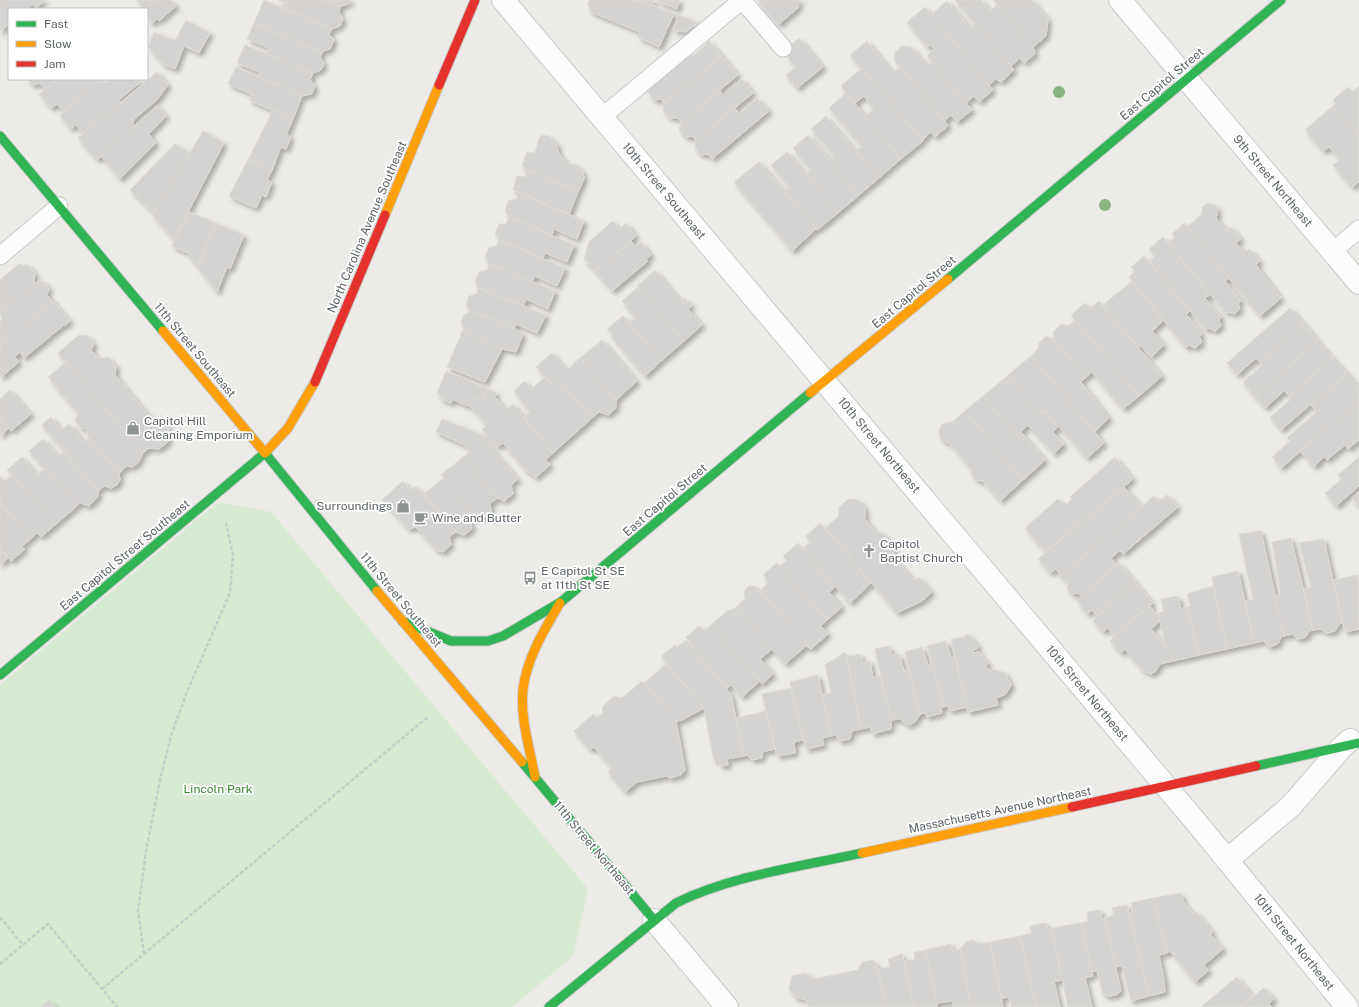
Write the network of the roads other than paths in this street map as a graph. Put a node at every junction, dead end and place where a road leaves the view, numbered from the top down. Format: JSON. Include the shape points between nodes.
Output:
{"nodes":[{"id":1,"x":475,"y":0,"type":"edge"},
{"id":2,"x":503,"y":0,"type":"edge"},
{"id":3,"x":1120,"y":0,"type":"edge"},
{"id":4,"x":1281,"y":0,"type":"edge"},
{"id":5,"x":783,"y":48,"type":"dead end"},
{"id":6,"x":1187,"y":78,"type":"junction"},
{"id":7,"x":602,"y":117,"type":"junction"},
{"id":8,"x":0,"y":136,"type":"edge"},
{"id":9,"x":59,"y":206,"type":"junction"},
{"id":10,"x":1359,"y":229,"type":"edge"},
{"id":11,"x":1333,"y":251,"type":"junction"},
{"id":12,"x":0,"y":256,"type":"edge"},
{"id":13,"x":1359,"y":283,"type":"edge"},
{"id":14,"x":825,"y":381,"type":"junction"},
{"id":15,"x":265,"y":453,"type":"junction"},
{"id":16,"x":561,"y":602,"type":"junction"},
{"id":17,"x":402,"y":621,"type":"junction"},
{"id":18,"x":0,"y":675,"type":"edge"},
{"id":19,"x":461,"y":690,"type":"joint"},
{"id":20,"x":1359,"y":732,"type":"edge"},
{"id":21,"x":1350,"y":745,"type":"edge"},
{"id":22,"x":535,"y":777,"type":"junction"},
{"id":23,"x":1166,"y":786,"type":"junction"},
{"id":24,"x":1227,"y":860,"type":"junction"},
{"id":25,"x":654,"y":920,"type":"junction"},
{"id":26,"x":549,"y":1007,"type":"edge"},
{"id":27,"x":727,"y":1007,"type":"edge"},
{"id":28,"x":1347,"y":1007,"type":"edge"}],
"edges":[{"from":1,"to":15,"type":"main road","name":"North Carolina Avenue Southeast","via":[[314,385],[288,428]]},
{"from":2,"to":7,"type":"street","name":"10th Street Southeast"},
{"from":3,"to":6,"type":"street","name":"9th Street Northeast"},
{"from":4,"to":6,"type":"main road","name":"East Capitol Street"},
{"from":5,"to":7,"type":"lane","via":[[742,0]]},
{"from":6,"to":11,"type":"street","name":"9th Street Northeast"},
{"from":6,"to":14,"type":"main road","name":"East Capitol Street"},
{"from":7,"to":14,"type":"street","name":"10th Street Southeast"},
{"from":8,"to":9,"type":"main road","name":"11th Street Southeast"},
{"from":9,"to":12,"type":"lane"},
{"from":9,"to":15,"type":"main road","name":"11th Street Southeast"},
{"from":10,"to":11,"type":"lane"},
{"from":11,"to":13,"type":"street","name":"9th Street Northeast"},
{"from":14,"to":16,"type":"main road","name":"East Capitol Street"},
{"from":14,"to":23,"type":"street","name":"10th Street Northeast"},
{"from":15,"to":17,"type":"main road","name":"11th Street Southeast"},
{"from":15,"to":18,"type":"main road","name":"East Capitol Street Southeast"},
{"from":16,"to":17,"type":"main road","via":[[503,636],[488,641],[451,641]]},
{"from":16,"to":22,"type":"main road","via":[[534,651],[524,682],[523,704]]},
{"from":17,"to":19,"type":"main road","name":"11th Street Southeast"},
{"from":19,"to":22,"type":"main road","name":"11th Street Northeast"},
{"from":20,"to":21,"type":"street"},
{"from":21,"to":23,"type":"main road","name":"Massachusetts Avenue Northeast"},
{"from":21,"to":24,"type":"street","via":[[1291,806]]},
{"from":22,"to":25,"type":"main road","name":"11th Street Northeast"},
{"from":23,"to":24,"type":"street","name":"10th Street Northeast"},
{"from":23,"to":25,"type":"main road","name":"Massachusetts Avenue Northeast","via":[[750,878],[694,894],[676,903]]},
{"from":24,"to":28,"type":"street","name":"10th Street Northeast"},
{"from":25,"to":26,"type":"main road","name":"Massachusetts Avenue Northeast"},
{"from":25,"to":27,"type":"street","name":"11th Street Northeast"}]}
